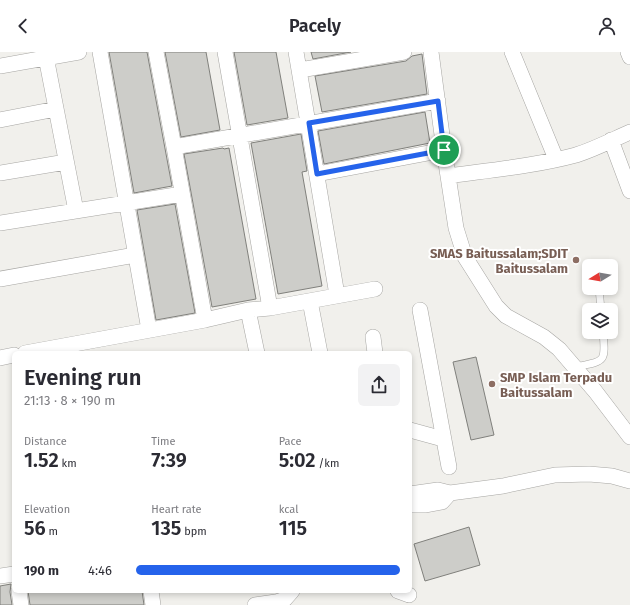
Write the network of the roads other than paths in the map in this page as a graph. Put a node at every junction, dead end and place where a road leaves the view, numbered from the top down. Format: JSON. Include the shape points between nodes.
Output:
{"nodes":[{"id":1,"x":16,"y":52,"type":"edge"},
{"id":2,"x":79,"y":52,"type":"edge"},
{"id":3,"x":100,"y":52,"type":"edge"},
{"id":4,"x":156,"y":52,"type":"edge"},
{"id":5,"x":225,"y":52,"type":"edge"},
{"id":6,"x":296,"y":52,"type":"edge"},
{"id":7,"x":404,"y":52,"type":"edge"},
{"id":8,"x":431,"y":52,"type":"edge"},
{"id":9,"x":512,"y":52,"type":"edge"},
{"id":10,"x":628,"y":52,"type":"edge"},
{"id":11,"x":630,"y":57,"type":"edge"},
{"id":12,"x":41,"y":58,"type":"junction"},
{"id":13,"x":0,"y":66,"type":"edge"},
{"id":14,"x":300,"y":70,"type":"junction"},
{"id":15,"x":438,"y":101,"type":"junction"},
{"id":16,"x":56,"y":109,"type":"junction"},
{"id":17,"x":0,"y":120,"type":"edge"},
{"id":18,"x":309,"y":123,"type":"junction"},
{"id":19,"x":630,"y":132,"type":"edge"},
{"id":20,"x":240,"y":135,"type":"junction"},
{"id":21,"x":611,"y":140,"type":"junction"},
{"id":22,"x":174,"y":147,"type":"junction"},
{"id":23,"x":444,"y":150,"type":"junction"},
{"id":24,"x":556,"y":159,"type":"junction"},
{"id":25,"x":66,"y":162,"type":"junction"},
{"id":26,"x":0,"y":173,"type":"edge"},
{"id":27,"x":317,"y":174,"type":"junction"},
{"id":28,"x":448,"y":176,"type":"junction"},
{"id":29,"x":630,"y":191,"type":"edge"},
{"id":30,"x":182,"y":194,"type":"junction"},
{"id":31,"x":127,"y":202,"type":"junction"},
{"id":32,"x":76,"y":211,"type":"junction"},
{"id":33,"x":0,"y":223,"type":"edge"},
{"id":34,"x":135,"y":255,"type":"junction"},
{"id":35,"x":0,"y":279,"type":"edge"},
{"id":36,"x":375,"y":289,"type":"dead end"},
{"id":37,"x":337,"y":296,"type":"junction"},
{"id":38,"x":310,"y":301,"type":"junction"},
{"id":39,"x":270,"y":308,"type":"junction"},
{"id":40,"x":248,"y":310,"type":"junction"},
{"id":41,"x":420,"y":310,"type":"dead end"},
{"id":42,"x":205,"y":320,"type":"junction"},
{"id":43,"x":149,"y":330,"type":"junction"},
{"id":44,"x":373,"y":336,"type":"dead end"},
{"id":45,"x":604,"y":339,"type":"edge"},
{"id":46,"x":36,"y":351,"type":"edge"},
{"id":47,"x":257,"y":351,"type":"edge"},
{"id":48,"x":320,"y":351,"type":"edge"},
{"id":49,"x":375,"y":351,"type":"edge"},
{"id":50,"x":12,"y":355,"type":"edge"},
{"id":51,"x":0,"y":358,"type":"edge"},
{"id":52,"x":574,"y":367,"type":"junction"},
{"id":53,"x":412,"y":431,"type":"edge"},
{"id":54,"x":630,"y":438,"type":"edge"},
{"id":55,"x":443,"y":439,"type":"junction"},
{"id":56,"x":449,"y":467,"type":"dead end"},
{"id":57,"x":630,"y":481,"type":"edge"},
{"id":58,"x":450,"y":493,"type":"junction"},
{"id":59,"x":412,"y":494,"type":"edge"},
{"id":60,"x":412,"y":505,"type":"edge"},
{"id":61,"x":12,"y":574,"type":"edge"},
{"id":62,"x":0,"y":576,"type":"edge"},
{"id":63,"x":19,"y":593,"type":"edge"},
{"id":64,"x":151,"y":593,"type":"edge"},
{"id":65,"x":290,"y":598,"type":"edge"},
{"id":66,"x":21,"y":605,"type":"edge"},
{"id":67,"x":153,"y":605,"type":"edge"},
{"id":68,"x":259,"y":605,"type":"edge"}],
"edges":[{"from":1,"to":12,"type":"street"},
{"from":2,"to":12,"type":"street"},
{"from":3,"to":31,"type":"street"},
{"from":4,"to":22,"type":"street"},
{"from":5,"to":20,"type":"street"},
{"from":6,"to":14,"type":"street"},
{"from":7,"to":14,"type":"street"},
{"from":8,"to":15,"type":"street"},
{"from":9,"to":24,"type":"street"},
{"from":10,"to":11,"type":"street"},
{"from":12,"to":13,"type":"street"},
{"from":12,"to":16,"type":"street"},
{"from":14,"to":18,"type":"street"},
{"from":15,"to":18,"type":"street"},
{"from":15,"to":23,"type":"street"},
{"from":16,"to":17,"type":"street"},
{"from":16,"to":25,"type":"street"},
{"from":18,"to":20,"type":"street"},
{"from":18,"to":27,"type":"street"},
{"from":19,"to":21,"type":"street"},
{"from":20,"to":22,"type":"street"},
{"from":20,"to":39,"type":"street"},
{"from":21,"to":24,"type":"street","via":[[576,155]]},
{"from":21,"to":29,"type":"street"},
{"from":22,"to":30,"type":"street"},
{"from":23,"to":27,"type":"street"},
{"from":23,"to":28,"type":"street"},
{"from":24,"to":28,"type":"street"},
{"from":25,"to":26,"type":"street"},
{"from":25,"to":32,"type":"street"},
{"from":27,"to":37,"type":"street"},
{"from":28,"to":52,"type":"street","via":[[456,228],[465,257],[496,306],[506,316],[544,337],[559,349]]},
{"from":30,"to":31,"type":"street"},
{"from":30,"to":42,"type":"street"},
{"from":31,"to":32,"type":"street"},
{"from":31,"to":34,"type":"street"},
{"from":32,"to":33,"type":"street"},
{"from":34,"to":35,"type":"street"},
{"from":34,"to":43,"type":"street"},
{"from":36,"to":37,"type":"street"},
{"from":37,"to":38,"type":"street"},
{"from":38,"to":39,"type":"street"},
{"from":38,"to":48,"type":"street"},
{"from":39,"to":40,"type":"street"},
{"from":40,"to":42,"type":"street"},
{"from":40,"to":47,"type":"street"},
{"from":41,"to":55,"type":"street"},
{"from":42,"to":43,"type":"street"},
{"from":43,"to":46,"type":"street"},
{"from":44,"to":49,"type":"street"},
{"from":45,"to":52,"type":"lane","via":[[605,352],[602,359]]},
{"from":50,"to":51,"type":"street"},
{"from":52,"to":54,"type":"street"},
{"from":53,"to":55,"type":"street"},
{"from":55,"to":56,"type":"street"},
{"from":57,"to":58,"type":"street","via":[[589,474],[556,475]]},
{"from":58,"to":59,"type":"street","via":[[438,490]]},
{"from":58,"to":60,"type":"street","via":[[442,502]]},
{"from":61,"to":62,"type":"street"},
{"from":63,"to":66,"type":"street"},
{"from":64,"to":67,"type":"street"},
{"from":65,"to":68,"type":"street"}]}
